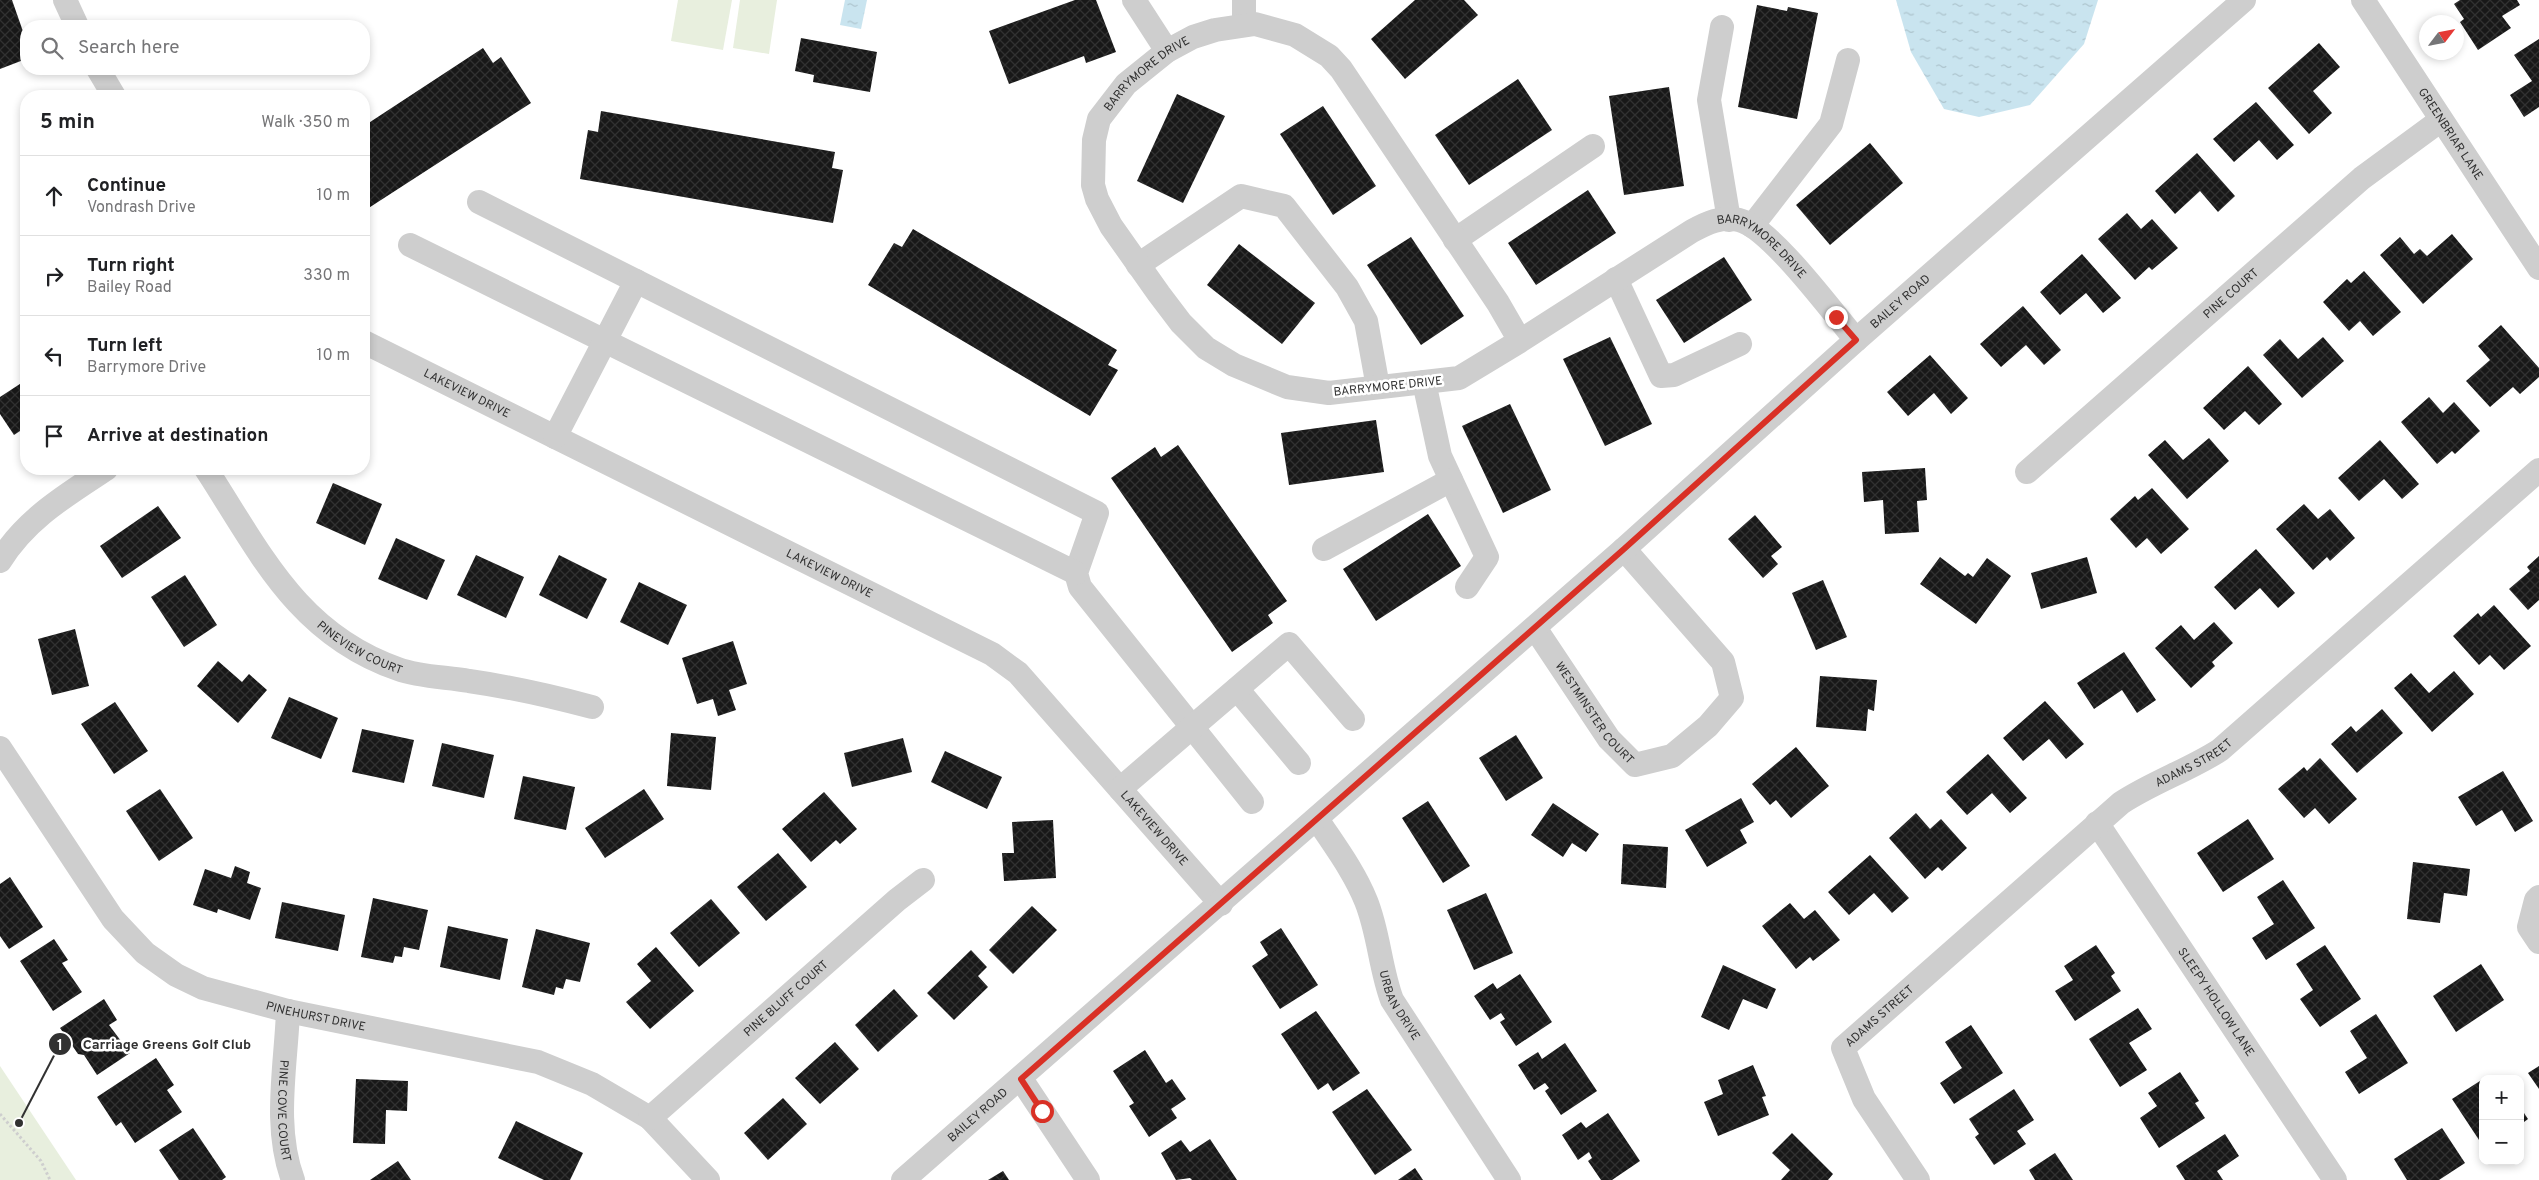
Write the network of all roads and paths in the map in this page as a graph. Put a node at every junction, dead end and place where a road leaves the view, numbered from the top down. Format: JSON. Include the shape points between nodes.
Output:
{"nodes":[{"id":1,"x":65,"y":0,"type":"edge"},
{"id":2,"x":1134,"y":0,"type":"edge"},
{"id":3,"x":1244,"y":0,"type":"edge"},
{"id":4,"x":2244,"y":0,"type":"edge"},
{"id":5,"x":2363,"y":0,"type":"edge"},
{"id":6,"x":74,"y":20,"type":"edge"},
{"id":7,"x":1244,"y":25,"type":"junction"},
{"id":8,"x":1722,"y":27,"type":"dead end"},
{"id":9,"x":1167,"y":51,"type":"junction"},
{"id":10,"x":1848,"y":60,"type":"dead end"},
{"id":11,"x":102,"y":75,"type":"edge"},
{"id":12,"x":110,"y":90,"type":"edge"},
{"id":13,"x":2441,"y":120,"type":"junction"},
{"id":14,"x":1593,"y":146,"type":"dead end"},
{"id":15,"x":479,"y":202,"type":"dead end"},
{"id":16,"x":1729,"y":220,"type":"junction"},
{"id":17,"x":1752,"y":226,"type":"junction"},
{"id":18,"x":1455,"y":240,"type":"junction"},
{"id":19,"x":410,"y":245,"type":"dead end"},
{"id":20,"x":1138,"y":265,"type":"junction"},
{"id":21,"x":2539,"y":268,"type":"edge"},
{"id":22,"x":1616,"y":279,"type":"junction"},
{"id":23,"x":636,"y":282,"type":"junction"},
{"id":24,"x":1856,"y":340,"type":"junction"},
{"id":25,"x":1520,"y":341,"type":"junction"},
{"id":26,"x":606,"y":342,"type":"junction"},
{"id":27,"x":1740,"y":344,"type":"dead end"},
{"id":28,"x":370,"y":345,"type":"edge"},
{"id":29,"x":1424,"y":382,"type":"junction"},
{"id":30,"x":1378,"y":387,"type":"junction"},
{"id":31,"x":554,"y":436,"type":"junction"},
{"id":32,"x":2539,"y":470,"type":"edge"},
{"id":33,"x":2027,"y":472,"type":"dead end"},
{"id":34,"x":97,"y":475,"type":"edge"},
{"id":35,"x":210,"y":475,"type":"edge"},
{"id":36,"x":1451,"y":480,"type":"junction"},
{"id":37,"x":1324,"y":549,"type":"dead end"},
{"id":38,"x":1624,"y":549,"type":"junction"},
{"id":39,"x":0,"y":561,"type":"edge"},
{"id":40,"x":1076,"y":573,"type":"junction"},
{"id":41,"x":1467,"y":587,"type":"dead end"},
{"id":42,"x":1535,"y":628,"type":"junction"},
{"id":43,"x":1237,"y":689,"type":"junction"},
{"id":44,"x":592,"y":707,"type":"dead end"},
{"id":45,"x":1353,"y":719,"type":"dead end"},
{"id":46,"x":1192,"y":728,"type":"junction"},
{"id":47,"x":0,"y":748,"type":"edge"},
{"id":48,"x":1299,"y":763,"type":"dead end"},
{"id":49,"x":1120,"y":789,"type":"junction"},
{"id":50,"x":1252,"y":802,"type":"dead end"},
{"id":51,"x":1317,"y":819,"type":"junction"},
{"id":52,"x":2097,"y":823,"type":"junction"},
{"id":53,"x":923,"y":880,"type":"dead end"},
{"id":54,"x":2539,"y":897,"type":"edge"},
{"id":55,"x":1221,"y":904,"type":"junction"},
{"id":56,"x":2539,"y":942,"type":"edge"},
{"id":57,"x":288,"y":1011,"type":"junction"},
{"id":58,"x":1021,"y":1079,"type":"junction"},
{"id":59,"x":0,"y":1114,"type":"edge"},
{"id":60,"x":650,"y":1118,"type":"junction"},
{"id":61,"x":50,"y":1180,"type":"edge"},
{"id":62,"x":293,"y":1180,"type":"edge"},
{"id":63,"x":708,"y":1180,"type":"edge"},
{"id":64,"x":904,"y":1180,"type":"edge"},
{"id":65,"x":1088,"y":1180,"type":"edge"},
{"id":66,"x":1509,"y":1180,"type":"edge"},
{"id":67,"x":1918,"y":1180,"type":"edge"},
{"id":68,"x":2335,"y":1180,"type":"edge"}],
"edges":[{"from":1,"to":6,"type":"street"},
{"from":2,"to":9,"type":"street"},
{"from":3,"to":7,"type":"street"},
{"from":4,"to":24,"type":"street","name":"BAILEY ROAD"},
{"from":5,"to":13,"type":"street","name":"GREENBRIAR LANE"},
{"from":7,"to":9,"type":"street","name":"BARRYMORE DRIVE","via":[[1193,36]]},
{"from":7,"to":18,"type":"street","name":"BARRYMORE DRIVE","via":[[1255,24],[1295,35],[1329,56],[1341,69]]},
{"from":8,"to":16,"type":"street","via":[[1709,100]]},
{"from":9,"to":20,"type":"street","name":"BARRYMORE DRIVE","via":[[1126,84],[1110,102],[1099,119],[1094,140],[1092,166],[1097,199]]},
{"from":10,"to":17,"type":"street","via":[[1831,124]]},
{"from":11,"to":12,"type":"street"},
{"from":13,"to":21,"type":"street","name":"GREENBRIAR LANE"},
{"from":13,"to":33,"type":"street","name":"PINE COURT","via":[[2362,178]]},
{"from":14,"to":18,"type":"street"},
{"from":15,"to":23,"type":"street"},
{"from":16,"to":17,"type":"street","name":"BARRYMORE DRIVE","via":[[1739,220]]},
{"from":16,"to":22,"type":"street","name":"BARRYMORE DRIVE","via":[[1714,220],[1692,231]]},
{"from":17,"to":24,"type":"street","name":"BARRYMORE DRIVE","via":[[1775,245]]},
{"from":18,"to":25,"type":"street","name":"BARRYMORE DRIVE"},
{"from":19,"to":26,"type":"street"},
{"from":20,"to":30,"type":"street","name":"BARRYMORE DRIVE","via":[[1181,323],[1206,348],[1234,365],[1287,387],[1329,393]]},
{"from":20,"to":30,"type":"street","via":[[1240,196],[1284,206],[1347,287],[1366,321]]},
{"from":22,"to":25,"type":"street","name":"BARRYMORE DRIVE"},
{"from":22,"to":27,"type":"street","via":[[1661,376],[1674,375]]},
{"from":23,"to":26,"type":"street"},
{"from":23,"to":40,"type":"street","via":[[1097,513]]},
{"from":24,"to":38,"type":"street","name":"BAILEY ROAD"},
{"from":25,"to":29,"type":"street","name":"BARRYMORE DRIVE","via":[[1459,378]]},
{"from":26,"to":31,"type":"street"},
{"from":26,"to":40,"type":"street"},
{"from":28,"to":31,"type":"street","name":"LAKEVIEW DRIVE"},
{"from":29,"to":30,"type":"street","name":"BARRYMORE DRIVE"},
{"from":29,"to":36,"type":"street","via":[[1440,456]]},
{"from":31,"to":49,"type":"street","name":"LAKEVIEW DRIVE","via":[[992,654],[1018,673]]},
{"from":32,"to":52,"type":"street","name":"ADAMS STREET","via":[[2220,750],[2196,766],[2148,786]]},
{"from":34,"to":39,"type":"street","via":[[38,514],[12,541]]},
{"from":35,"to":44,"type":"street","name":"PINEVIEW COURT","via":[[281,584],[314,621],[338,640],[399,670],[515,688]]},
{"from":36,"to":37,"type":"street"},
{"from":36,"to":41,"type":"street","via":[[1487,557]]},
{"from":38,"to":42,"type":"street","name":"BAILEY ROAD"},
{"from":38,"to":42,"type":"street","name":"WESTMINSTER COURT","via":[[1723,662],[1732,698],[1708,726],[1672,756],[1635,765],[1609,739]]},
{"from":40,"to":46,"type":"street","via":[[1080,587]]},
{"from":42,"to":51,"type":"street","name":"BAILEY ROAD"},
{"from":43,"to":45,"type":"street","via":[[1289,644]]},
{"from":43,"to":46,"type":"street"},
{"from":43,"to":48,"type":"street"},
{"from":46,"to":49,"type":"street"},
{"from":46,"to":50,"type":"street"},
{"from":47,"to":57,"type":"street","name":"PINEHURST DRIVE","via":[[113,919],[145,954],[203,988]]},
{"from":49,"to":55,"type":"street","name":"LAKEVIEW DRIVE"},
{"from":51,"to":55,"type":"street","name":"BAILEY ROAD"},
{"from":51,"to":66,"type":"street","name":"URBAN DRIVE","via":[[1355,877],[1366,901],[1392,1000]]},
{"from":52,"to":67,"type":"street","name":"ADAMS STREET","via":[[1842,1048],[1864,1099]]},
{"from":52,"to":68,"type":"street","name":"SLEEPY HOLLOW LANE"},
{"from":53,"to":60,"type":"street","name":"PINE BLUFF COURT"},
{"from":54,"to":56,"type":"street","via":[[2529,927]]},
{"from":55,"to":58,"type":"street","name":"BAILEY ROAD"},
{"from":57,"to":60,"type":"street","name":"PINEHURST DRIVE","via":[[538,1062],[592,1084]]},
{"from":57,"to":62,"type":"street","name":"PINE COVE COURT","via":[[282,1122],[284,1146]]},
{"from":58,"to":64,"type":"street","name":"BAILEY ROAD"},
{"from":58,"to":65,"type":"street"},
{"from":59,"to":61,"type":"path","via":[[42,1161]]},
{"from":60,"to":63,"type":"street","name":"PINEHURST DRIVE"}]}
